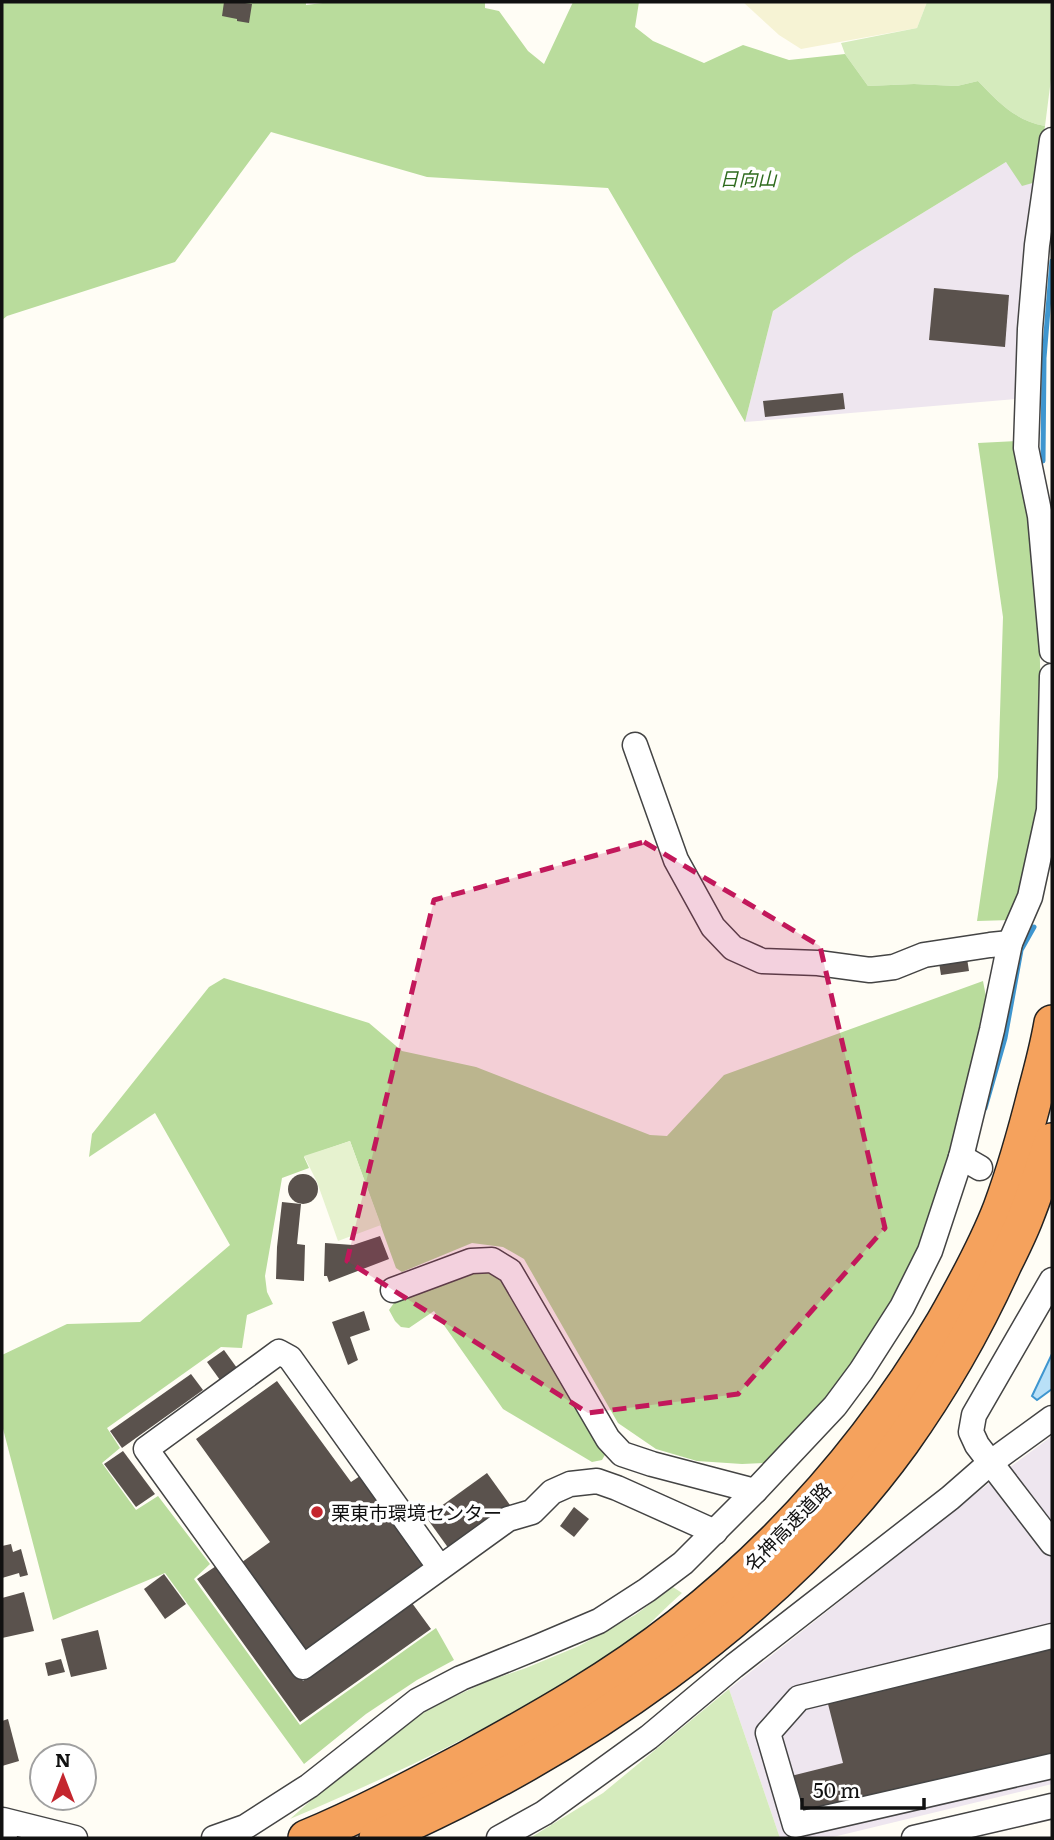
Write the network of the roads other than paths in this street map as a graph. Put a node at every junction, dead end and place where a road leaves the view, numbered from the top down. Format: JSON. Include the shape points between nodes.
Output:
{"nodes":[{"id":1,"x":1052,"y":140,"type":"edge"},
{"id":2,"x":1052,"y":651,"type":"edge"},
{"id":3,"x":1052,"y":676,"type":"edge"},
{"id":4,"x":635,"y":745,"type":"dead end"},
{"id":5,"x":1010,"y":943,"type":"junction"},
{"id":6,"x":1052,"y":1023,"type":"edge"},
{"id":7,"x":1052,"y":1141,"type":"edge"},
{"id":8,"x":1052,"y":1280,"type":"edge"},
{"id":9,"x":393,"y":1290,"type":"dead end"},
{"id":10,"x":1052,"y":1418,"type":"edge"},
{"id":11,"x":990,"y":1463,"type":"junction"},
{"id":12,"x":755,"y":1491,"type":"junction"},
{"id":13,"x":715,"y":1532,"type":"junction"},
{"id":14,"x":1052,"y":1543,"type":"edge"},
{"id":15,"x":440,"y":1568,"type":"junction"},
{"id":16,"x":1052,"y":1636,"type":"edge"},
{"id":17,"x":1052,"y":1766,"type":"edge"},
{"id":18,"x":1052,"y":1806,"type":"edge"},
{"id":19,"x":5,"y":1838,"type":"edge"},
{"id":20,"x":75,"y":1838,"type":"edge"},
{"id":21,"x":214,"y":1838,"type":"edge"},
{"id":22,"x":306,"y":1838,"type":"edge"},
{"id":23,"x":377,"y":1838,"type":"edge"},
{"id":24,"x":499,"y":1838,"type":"edge"},
{"id":25,"x":914,"y":1838,"type":"edge"}],
"edges":[{"from":1,"to":2,"type":"street","via":[[1037,245],[1026,448],[1040,516]]},
{"from":3,"to":5,"type":"street","via":[[1049,810],[1030,897]]},
{"from":4,"to":5,"type":"street","via":[[676,860],[713,927],[733,947],[762,961],[870,970],[894,967],[924,955]]},
{"from":5,"to":12,"type":"street","via":[[970,1162],[930,1251],[902,1307],[861,1371],[835,1406]]},
{"from":6,"to":22,"type":"highway","name":"名神高速道路","via":[[1027,1129],[1000,1210],[966,1283],[876,1426],[818,1496],[751,1564],[678,1627],[599,1683],[420,1784]]},
{"from":7,"to":23,"type":"highway","name":"名神高速道路","via":[[1026,1217],[948,1372],[901,1443],[844,1514],[775,1584],[696,1651],[616,1709],[522,1766]]},
{"from":8,"to":11,"type":"street","via":[[974,1415],[971,1432]]},
{"from":9,"to":12,"type":"street","via":[[471,1261],[492,1260],[510,1271],[608,1439],[622,1454]]},
{"from":10,"to":11,"type":"street"},
{"from":11,"to":14,"type":"street"},
{"from":11,"to":24,"type":"street","via":[[649,1737],[544,1813]]},
{"from":12,"to":13,"type":"street"},
{"from":13,"to":15,"type":"street","via":[[597,1481],[570,1484],[552,1492],[532,1512],[508,1519]]},
{"from":13,"to":21,"type":"street","via":[[683,1563],[599,1620],[416,1701],[309,1786],[245,1827]]},
{"from":15,"to":15,"type":"street","via":[[303,1667],[146,1449],[279,1352],[290,1358]]},
{"from":16,"to":17,"type":"street","via":[[800,1698],[768,1733],[795,1825]]},
{"from":18,"to":25,"type":"street"},
{"from":19,"to":20,"type":"street","via":[[3,1820]]}]}
